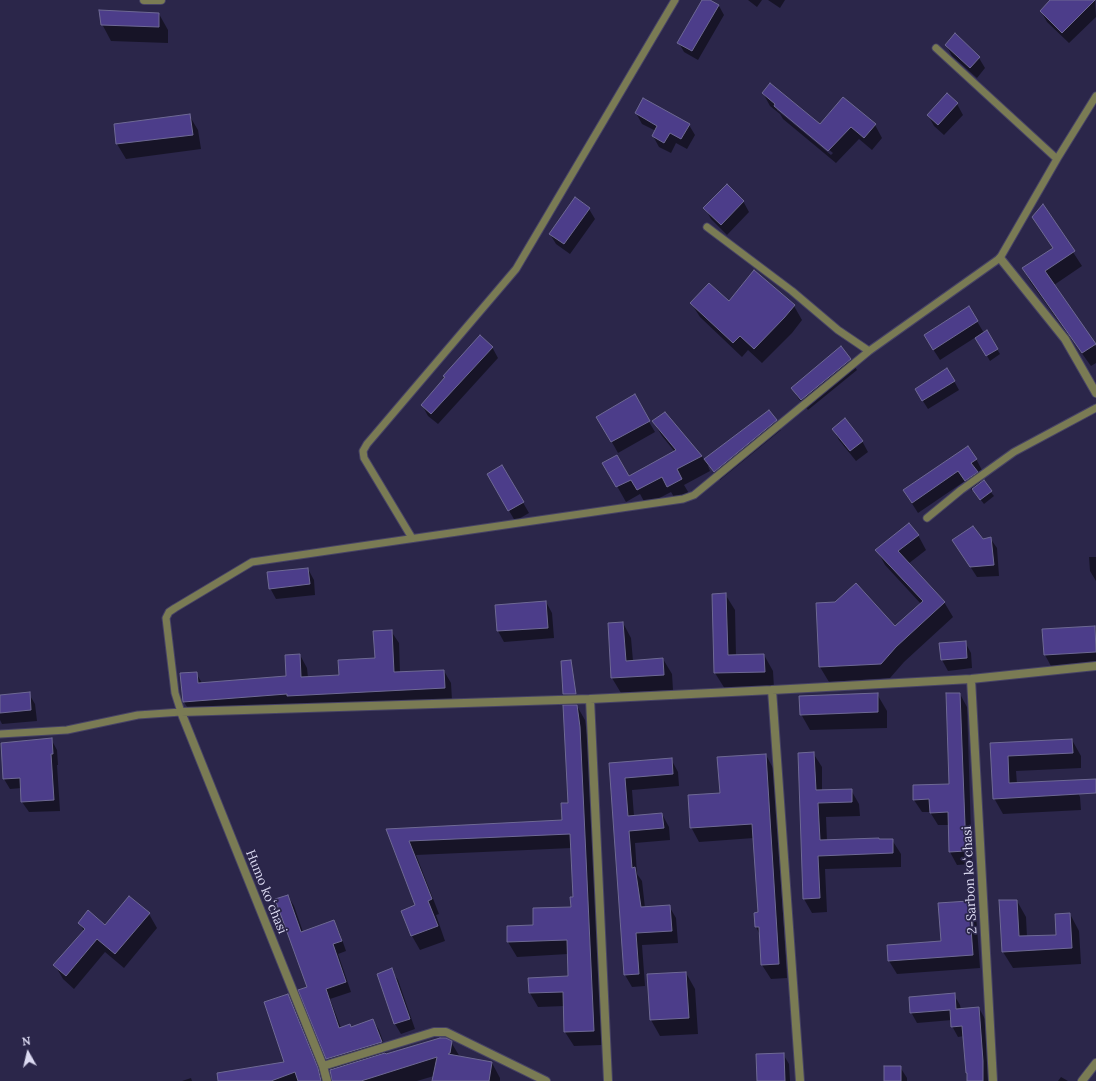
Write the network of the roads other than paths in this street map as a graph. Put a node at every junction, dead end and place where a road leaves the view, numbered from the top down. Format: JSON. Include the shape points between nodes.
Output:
{"nodes":[{"id":1,"x":144,"y":0,"type":"edge"},
{"id":2,"x":161,"y":0,"type":"edge"},
{"id":3,"x":675,"y":0,"type":"edge"},
{"id":4,"x":936,"y":48,"type":"dead end"},
{"id":5,"x":1096,"y":96,"type":"edge"},
{"id":6,"x":1057,"y":159,"type":"junction"},
{"id":7,"x":707,"y":227,"type":"dead end"},
{"id":8,"x":1000,"y":258,"type":"junction"},
{"id":9,"x":869,"y":351,"type":"junction"},
{"id":10,"x":1096,"y":393,"type":"edge"},
{"id":11,"x":1096,"y":408,"type":"edge"},
{"id":12,"x":927,"y":518,"type":"dead end"},
{"id":13,"x":412,"y":538,"type":"junction"},
{"id":14,"x":1096,"y":666,"type":"edge"},
{"id":15,"x":971,"y":679,"type":"junction"},
{"id":16,"x":772,"y":690,"type":"junction"},
{"id":17,"x":590,"y":699,"type":"junction"},
{"id":18,"x":181,"y":712,"type":"junction"},
{"id":19,"x":0,"y":734,"type":"edge"},
{"id":20,"x":1096,"y":1063,"type":"edge"},
{"id":21,"x":323,"y":1066,"type":"junction"},
{"id":22,"x":327,"y":1081,"type":"edge"},
{"id":23,"x":546,"y":1081,"type":"edge"},
{"id":24,"x":608,"y":1081,"type":"edge"},
{"id":25,"x":800,"y":1081,"type":"edge"},
{"id":26,"x":993,"y":1081,"type":"edge"},
{"id":27,"x":1082,"y":1081,"type":"edge"}],
"edges":[{"from":1,"to":2,"type":"street"},
{"from":3,"to":13,"type":"lane","via":[[516,269],[363,451],[364,458]]},
{"from":4,"to":6,"type":"lane"},
{"from":5,"to":6,"type":"lane"},
{"from":6,"to":8,"type":"lane"},
{"from":7,"to":9,"type":"lane","via":[[792,291],[838,330]]},
{"from":8,"to":9,"type":"lane"},
{"from":8,"to":10,"type":"street","via":[[1065,339]]},
{"from":9,"to":13,"type":"lane","via":[[694,495],[683,499]]},
{"from":11,"to":12,"type":"lane","via":[[1014,452]]},
{"from":13,"to":18,"type":"lane","via":[[252,562],[168,612],[166,625],[175,693]]},
{"from":14,"to":15,"type":"street"},
{"from":15,"to":16,"type":"street"},
{"from":15,"to":26,"type":"street","name":"2-Sarbon koʻchasi"},
{"from":16,"to":17,"type":"street"},
{"from":16,"to":25,"type":"street"},
{"from":17,"to":18,"type":"street"},
{"from":17,"to":24,"type":"street"},
{"from":18,"to":19,"type":"lane","via":[[138,715],[67,730]]},
{"from":18,"to":21,"type":"street","name":"Humo koʻchasi"},
{"from":20,"to":27,"type":"street"},
{"from":21,"to":22,"type":"street","name":"Humo koʻchasi"},
{"from":21,"to":23,"type":"street","via":[[434,1032],[446,1032]]}]}
